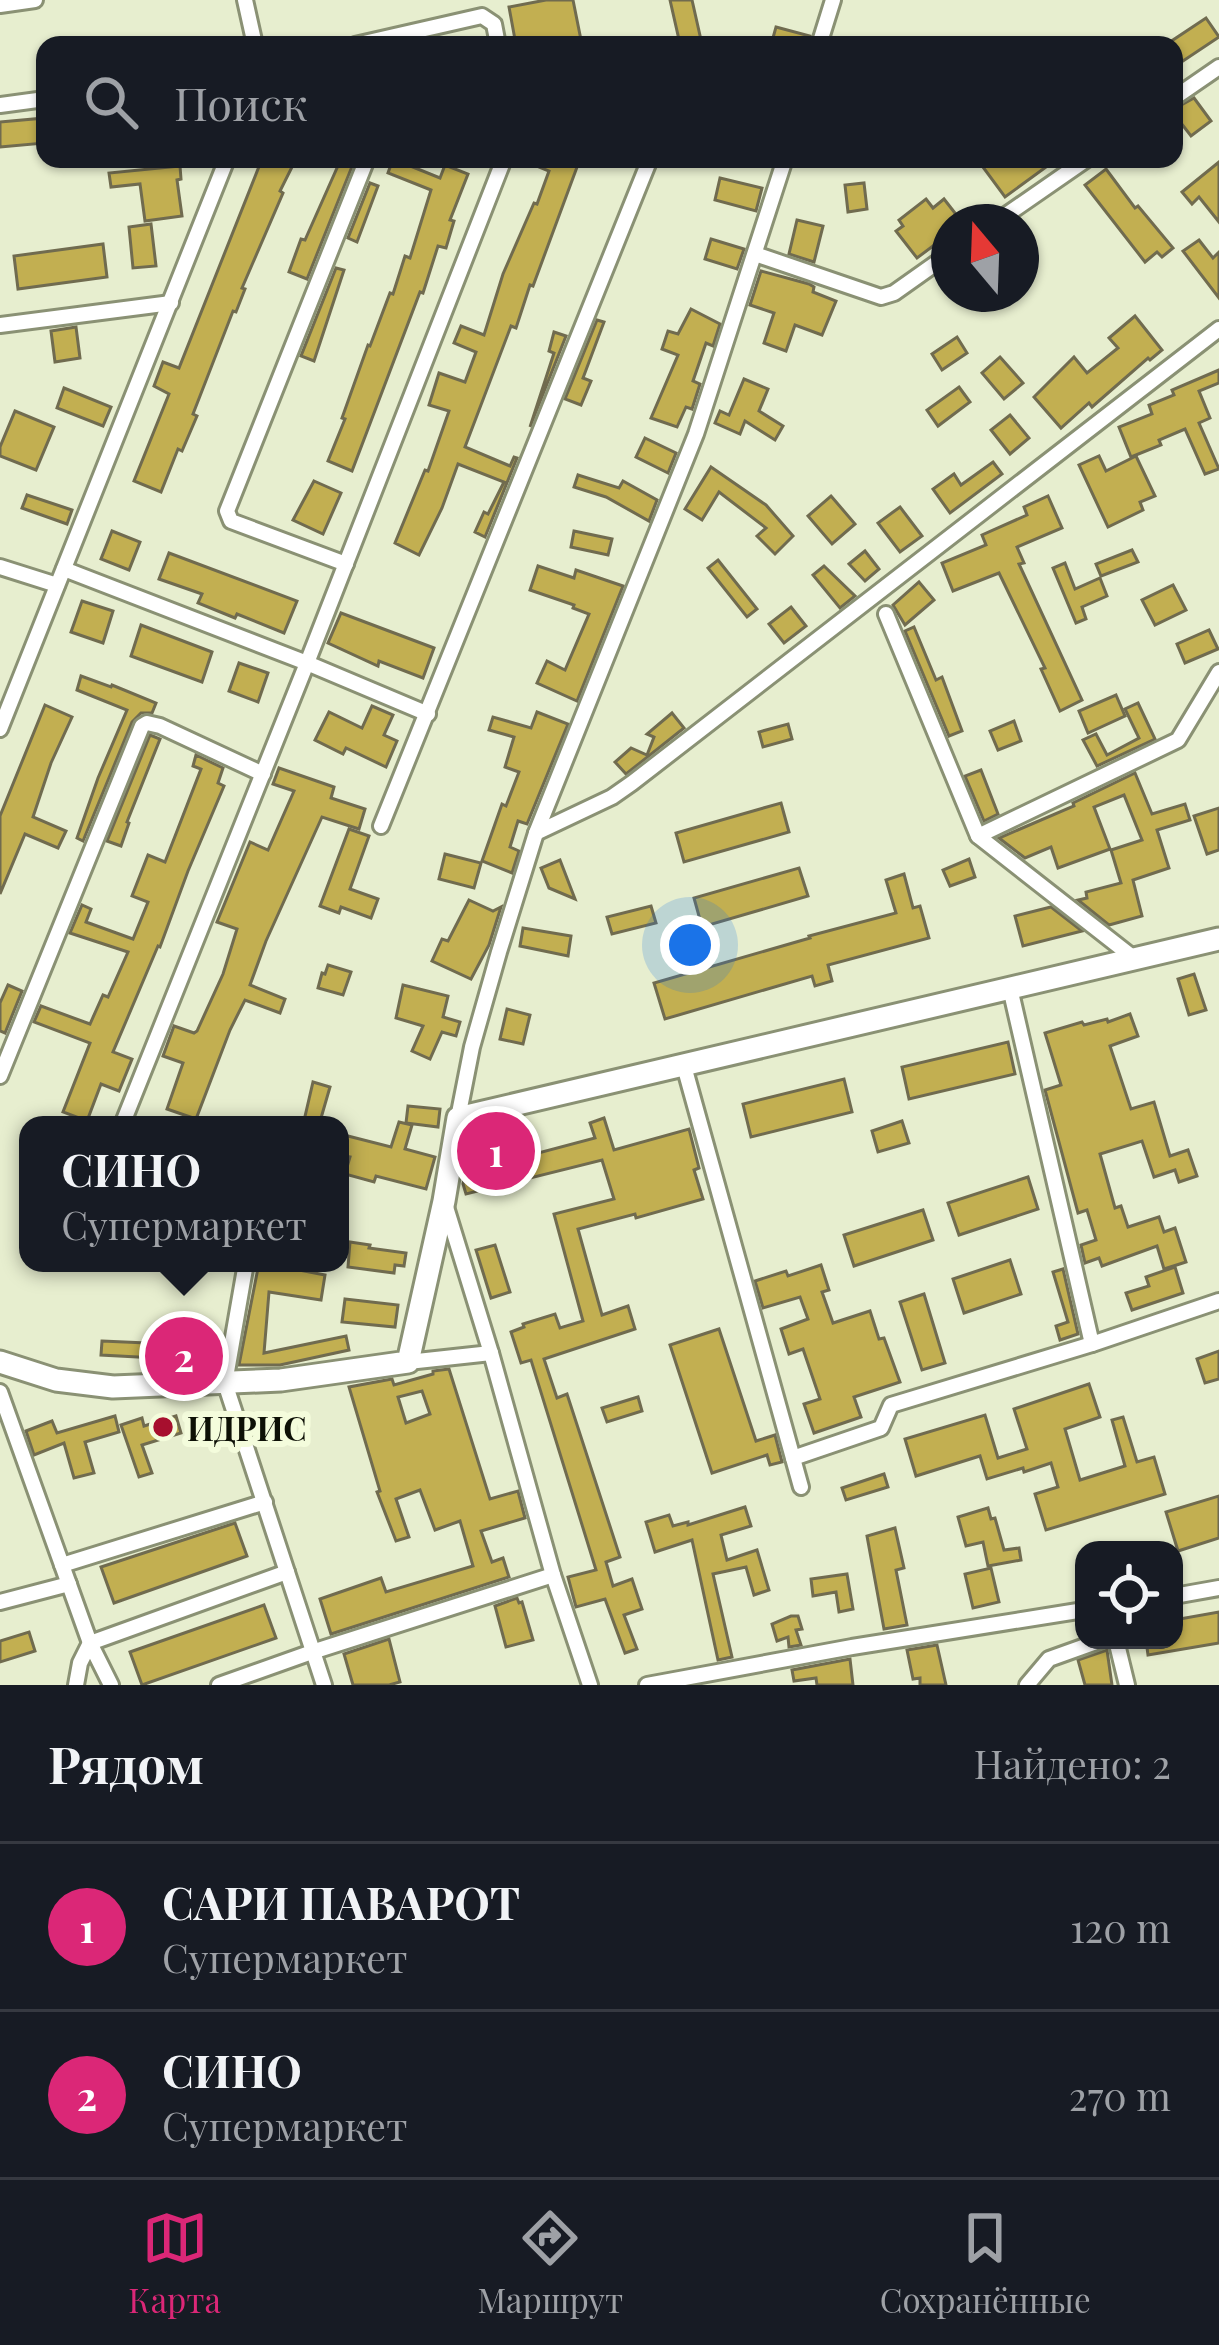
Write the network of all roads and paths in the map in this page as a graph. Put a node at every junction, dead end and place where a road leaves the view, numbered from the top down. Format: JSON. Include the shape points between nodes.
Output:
{"nodes":[{"id":1,"x":35,"y":0,"type":"edge"},
{"id":2,"x":245,"y":0,"type":"edge"},
{"id":3,"x":833,"y":0,"type":"edge"},
{"id":4,"x":0,"y":5,"type":"edge"},
{"id":5,"x":252,"y":36,"type":"edge"},
{"id":6,"x":418,"y":36,"type":"edge"},
{"id":7,"x":496,"y":36,"type":"edge"},
{"id":8,"x":822,"y":36,"type":"edge"},
{"id":9,"x":1219,"y":67,"type":"edge"},
{"id":10,"x":1183,"y":92,"type":"edge"},
{"id":11,"x":36,"y":100,"type":"edge"},
{"id":12,"x":0,"y":105,"type":"edge"},
{"id":13,"x":224,"y":168,"type":"edge"},
{"id":14,"x":363,"y":168,"type":"edge"},
{"id":15,"x":500,"y":168,"type":"edge"},
{"id":16,"x":646,"y":168,"type":"edge"},
{"id":17,"x":781,"y":168,"type":"edge"},
{"id":18,"x":1074,"y":168,"type":"edge"},
{"id":19,"x":1022,"y":204,"type":"edge"},
{"id":20,"x":755,"y":254,"type":"junction"},
{"id":21,"x":931,"y":267,"type":"edge"},
{"id":22,"x":171,"y":303,"type":"junction"},
{"id":23,"x":0,"y":325,"type":"edge"},
{"id":24,"x":1219,"y":329,"type":"edge"},
{"id":25,"x":346,"y":565,"type":"junction"},
{"id":26,"x":0,"y":567,"type":"edge"},
{"id":27,"x":64,"y":569,"type":"junction"},
{"id":28,"x":57,"y":585,"type":"junction"},
{"id":29,"x":886,"y":614,"type":"dead end"},
{"id":30,"x":307,"y":663,"type":"junction"},
{"id":31,"x":1219,"y":672,"type":"edge"},
{"id":32,"x":428,"y":714,"type":"junction"},
{"id":33,"x":0,"y":728,"type":"edge"},
{"id":34,"x":263,"y":774,"type":"junction"},
{"id":35,"x":381,"y":826,"type":"dead end"},
{"id":36,"x":536,"y":833,"type":"junction"},
{"id":37,"x":978,"y":836,"type":"junction"},
{"id":38,"x":1219,"y":939,"type":"edge"},
{"id":39,"x":1135,"y":959,"type":"junction"},
{"id":40,"x":1010,"y":988,"type":"junction"},
{"id":41,"x":685,"y":1066,"type":"junction"},
{"id":42,"x":0,"y":1076,"type":"edge"},
{"id":43,"x":126,"y":1116,"type":"edge"},
{"id":44,"x":458,"y":1118,"type":"junction"},
{"id":45,"x":444,"y":1201,"type":"junction"},
{"id":46,"x":244,"y":1272,"type":"edge"},
{"id":47,"x":1219,"y":1301,"type":"edge"},
{"id":48,"x":1092,"y":1344,"type":"junction"},
{"id":49,"x":491,"y":1353,"type":"junction"},
{"id":50,"x":0,"y":1362,"type":"edge"},
{"id":51,"x":408,"y":1362,"type":"junction"},
{"id":52,"x":225,"y":1383,"type":"junction"},
{"id":53,"x":0,"y":1392,"type":"edge"},
{"id":54,"x":793,"y":1458,"type":"junction"},
{"id":55,"x":801,"y":1487,"type":"dead end"},
{"id":56,"x":265,"y":1502,"type":"junction"},
{"id":57,"x":62,"y":1565,"type":"junction"},
{"id":58,"x":287,"y":1572,"type":"junction"},
{"id":59,"x":553,"y":1575,"type":"junction"},
{"id":60,"x":69,"y":1584,"type":"junction"},
{"id":61,"x":1219,"y":1588,"type":"edge"},
{"id":62,"x":1183,"y":1594,"type":"edge"},
{"id":63,"x":0,"y":1602,"type":"edge"},
{"id":64,"x":1075,"y":1611,"type":"edge"},
{"id":65,"x":91,"y":1643,"type":"junction"},
{"id":66,"x":1077,"y":1649,"type":"edge"},
{"id":67,"x":1118,"y":1649,"type":"edge"},
{"id":68,"x":312,"y":1652,"type":"junction"},
{"id":69,"x":76,"y":1685,"type":"edge"},
{"id":70,"x":111,"y":1685,"type":"edge"},
{"id":71,"x":219,"y":1685,"type":"edge"},
{"id":72,"x":324,"y":1685,"type":"edge"},
{"id":73,"x":590,"y":1685,"type":"edge"},
{"id":74,"x":647,"y":1685,"type":"edge"},
{"id":75,"x":1027,"y":1685,"type":"edge"},
{"id":76,"x":1127,"y":1685,"type":"edge"}],
"edges":[{"from":1,"to":4,"type":"street"},
{"from":2,"to":5,"type":"street"},
{"from":3,"to":8,"type":"street"},
{"from":6,"to":7,"type":"street","via":[[482,16]]},
{"from":9,"to":10,"type":"street"},
{"from":11,"to":12,"type":"street"},
{"from":13,"to":22,"type":"street"},
{"from":14,"to":25,"type":"street","via":[[227,511],[231,521]]},
{"from":15,"to":25,"type":"street"},
{"from":16,"to":32,"type":"street"},
{"from":17,"to":20,"type":"street"},
{"from":18,"to":19,"type":"street"},
{"from":20,"to":21,"type":"street","via":[[881,297]]},
{"from":20,"to":36,"type":"street","via":[[696,434]]},
{"from":22,"to":23,"type":"street"},
{"from":22,"to":27,"type":"street"},
{"from":24,"to":36,"type":"street","via":[[632,783]]},
{"from":25,"to":30,"type":"street"},
{"from":26,"to":28,"type":"street"},
{"from":27,"to":28,"type":"street"},
{"from":27,"to":30,"type":"street"},
{"from":28,"to":33,"type":"street"},
{"from":29,"to":37,"type":"street"},
{"from":30,"to":32,"type":"street"},
{"from":30,"to":34,"type":"street"},
{"from":31,"to":37,"type":"street","via":[[1178,740]]},
{"from":32,"to":35,"type":"street"},
{"from":34,"to":42,"type":"street","via":[[160,726],[142,726]]},
{"from":34,"to":43,"type":"street"},
{"from":36,"to":44,"type":"street"},
{"from":37,"to":39,"type":"street"},
{"from":38,"to":39,"type":"street"},
{"from":39,"to":40,"type":"street"},
{"from":40,"to":41,"type":"street"},
{"from":40,"to":48,"type":"street"},
{"from":41,"to":44,"type":"street"},
{"from":41,"to":54,"type":"street"},
{"from":44,"to":45,"type":"street"},
{"from":45,"to":49,"type":"street"},
{"from":45,"to":51,"type":"street"},
{"from":46,"to":52,"type":"street"},
{"from":47,"to":48,"type":"street"},
{"from":48,"to":54,"type":"street","via":[[890,1405],[881,1428]]},
{"from":49,"to":51,"type":"street"},
{"from":49,"to":59,"type":"street"},
{"from":50,"to":52,"type":"street","via":[[113,1387]]},
{"from":51,"to":52,"type":"street"},
{"from":52,"to":56,"type":"street"},
{"from":53,"to":57,"type":"street"},
{"from":54,"to":55,"type":"street"},
{"from":56,"to":57,"type":"street"},
{"from":56,"to":58,"type":"street"},
{"from":57,"to":60,"type":"street"},
{"from":58,"to":65,"type":"street"},
{"from":58,"to":68,"type":"street"},
{"from":59,"to":68,"type":"street"},
{"from":59,"to":73,"type":"street"},
{"from":60,"to":63,"type":"street"},
{"from":60,"to":65,"type":"street"},
{"from":61,"to":62,"type":"street"},
{"from":64,"to":74,"type":"street"},
{"from":65,"to":69,"type":"street"},
{"from":65,"to":70,"type":"street"},
{"from":66,"to":75,"type":"street","via":[[1049,1659]]},
{"from":67,"to":76,"type":"street"},
{"from":68,"to":71,"type":"street"},
{"from":68,"to":72,"type":"street"}]}
